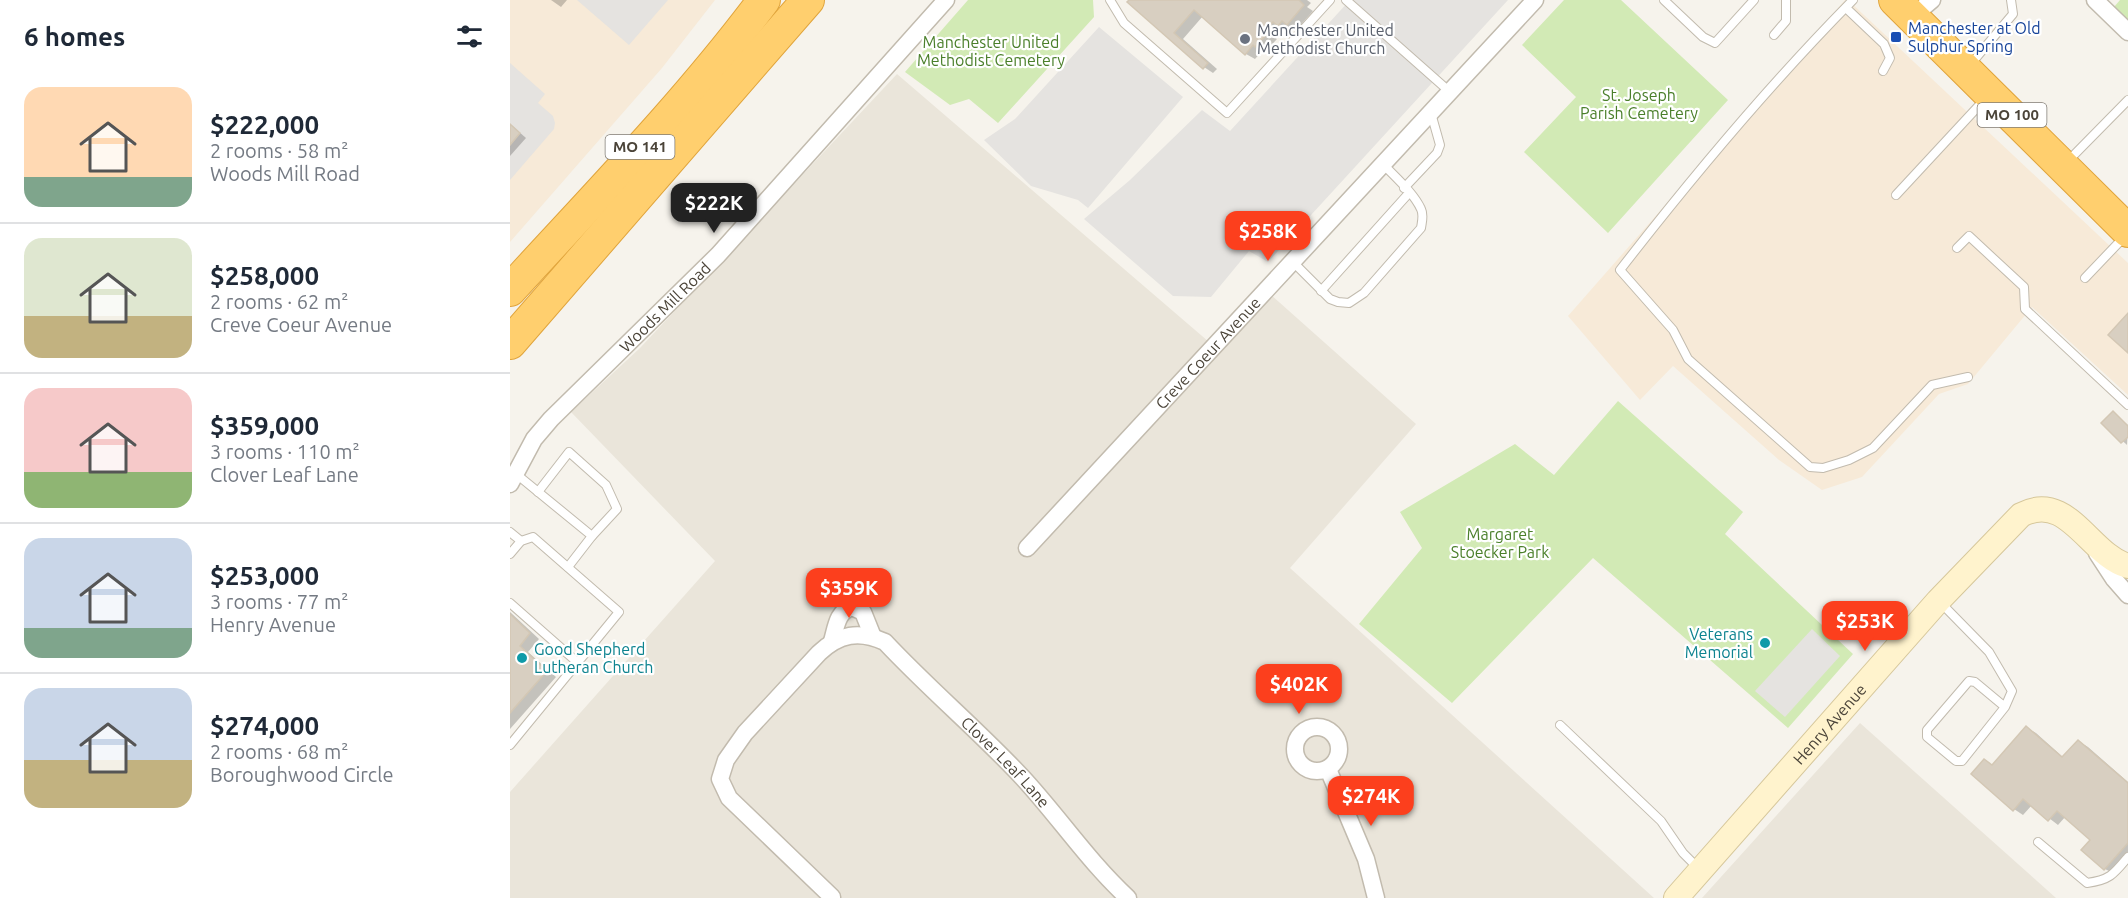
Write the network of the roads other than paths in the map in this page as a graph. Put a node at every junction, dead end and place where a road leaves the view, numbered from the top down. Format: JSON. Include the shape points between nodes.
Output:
{"nodes":[{"id":1,"x":764,"y":0,"type":"edge"},
{"id":2,"x":808,"y":0,"type":"edge"},
{"id":3,"x":814,"y":0,"type":"edge"},
{"id":4,"x":946,"y":0,"type":"edge"},
{"id":5,"x":1110,"y":0,"type":"edge"},
{"id":6,"x":1330,"y":0,"type":"edge"},
{"id":7,"x":1346,"y":0,"type":"edge"},
{"id":8,"x":1535,"y":0,"type":"edge"},
{"id":9,"x":1664,"y":0,"type":"edge"},
{"id":10,"x":1754,"y":0,"type":"edge"},
{"id":11,"x":1786,"y":0,"type":"edge"},
{"id":12,"x":1853,"y":0,"type":"edge"},
{"id":13,"x":2012,"y":0,"type":"edge"},
{"id":14,"x":2095,"y":0,"type":"edge"},
{"id":15,"x":1913,"y":6,"type":"edge"},
{"id":16,"x":1846,"y":8,"type":"junction"},
{"id":17,"x":785,"y":27,"type":"junction"},
{"id":18,"x":2128,"y":32,"type":"edge"},
{"id":19,"x":1774,"y":35,"type":"dead end"},
{"id":20,"x":1966,"y":70,"type":"junction"},
{"id":21,"x":1883,"y":71,"type":"dead end"},
{"id":22,"x":1450,"y":92,"type":"junction"},
{"id":23,"x":1990,"y":93,"type":"junction"},
{"id":24,"x":2128,"y":100,"type":"edge"},
{"id":25,"x":1431,"y":113,"type":"junction"},
{"id":26,"x":1383,"y":164,"type":"junction"},
{"id":27,"x":2063,"y":166,"type":"junction"},
{"id":28,"x":1407,"y":191,"type":"junction"},
{"id":29,"x":1896,"y":195,"type":"dead end"},
{"id":30,"x":2123,"y":223,"type":"edge"},
{"id":31,"x":1957,"y":248,"type":"dead end"},
{"id":32,"x":1292,"y":261,"type":"junction"},
{"id":33,"x":2085,"y":278,"type":"dead end"},
{"id":34,"x":510,"y":290,"type":"edge"},
{"id":35,"x":1321,"y":291,"type":"junction"},
{"id":36,"x":510,"y":343,"type":"edge"},
{"id":37,"x":1968,"y":377,"type":"dead end"},
{"id":38,"x":2128,"y":405,"type":"edge"},
{"id":39,"x":513,"y":478,"type":"edge"},
{"id":40,"x":538,"y":492,"type":"junction"},
{"id":41,"x":510,"y":532,"type":"edge"},
{"id":42,"x":2084,"y":532,"type":"junction"},
{"id":43,"x":592,"y":536,"type":"junction"},
{"id":44,"x":521,"y":541,"type":"junction"},
{"id":45,"x":1027,"y":548,"type":"dead end"},
{"id":46,"x":510,"y":554,"type":"edge"},
{"id":47,"x":568,"y":567,"type":"junction"},
{"id":48,"x":2124,"y":569,"type":"edge"},
{"id":49,"x":2128,"y":595,"type":"edge"},
{"id":50,"x":1938,"y":601,"type":"junction"},
{"id":51,"x":510,"y":603,"type":"edge"},
{"id":52,"x":873,"y":637,"type":"junction"},
{"id":53,"x":832,"y":641,"type":"junction"},
{"id":54,"x":577,"y":663,"type":"junction"},
{"id":55,"x":2005,"y":707,"type":"junction"},
{"id":56,"x":1560,"y":725,"type":"dead end"},
{"id":57,"x":510,"y":745,"type":"edge"},
{"id":58,"x":1328,"y":769,"type":"dead end"},
{"id":59,"x":2038,"y":842,"type":"dead end"},
{"id":60,"x":2128,"y":856,"type":"edge"},
{"id":61,"x":1700,"y":870,"type":"junction"},
{"id":62,"x":832,"y":897,"type":"edge"},
{"id":63,"x":1128,"y":898,"type":"edge"},
{"id":64,"x":1376,"y":898,"type":"edge"},
{"id":65,"x":1676,"y":898,"type":"edge"}],
"edges":[{"from":1,"to":34,"type":"highway","number":"MO 141","via":[[683,99]]},
{"from":2,"to":17,"type":"highway","number":"MO 141"},
{"from":3,"to":17,"type":"highway"},
{"from":4,"to":39,"type":"street","name":"Woods Mill Road","via":[[718,255],[551,419],[534,439]]},
{"from":5,"to":6,"type":"lane","via":[[1124,23],[1227,113]]},
{"from":7,"to":22,"type":"lane"},
{"from":8,"to":22,"type":"street","name":"Creve Coeur Avenue"},
{"from":9,"to":10,"type":"lane","via":[[1714,43]]},
{"from":11,"to":19,"type":"lane","via":[[1785,21]]},
{"from":12,"to":16,"type":"lane"},
{"from":13,"to":20,"type":"lane","via":[[2010,19]]},
{"from":14,"to":18,"type":"street"},
{"from":15,"to":20,"type":"highway","number":"MO 100"},
{"from":16,"to":21,"type":"lane","via":[[1884,44],[1890,58]]},
{"from":16,"to":37,"type":"lane","via":[[1716,150],[1620,270],[1673,330],[1688,359],[1810,467],[1823,468],[1873,448],[1932,386]]},
{"from":17,"to":36,"type":"highway","number":"MO 141"},
{"from":20,"to":23,"type":"highway","number":"MO 100"},
{"from":22,"to":25,"type":"street","name":"Creve Coeur Avenue"},
{"from":23,"to":27,"type":"highway","number":"MO 100"},
{"from":23,"to":29,"type":"lane"},
{"from":24,"to":27,"type":"lane"},
{"from":25,"to":26,"type":"street","name":"Creve Coeur Avenue"},
{"from":25,"to":28,"type":"lane","via":[[1440,145]]},
{"from":26,"to":28,"type":"lane"},
{"from":26,"to":32,"type":"street","name":"Creve Coeur Avenue"},
{"from":27,"to":30,"type":"highway","number":"MO 100"},
{"from":28,"to":35,"type":"lane"},
{"from":28,"to":35,"type":"lane","via":[[1421,209],[1421,228],[1364,293],[1349,303],[1338,302]]},
{"from":30,"to":33,"type":"lane"},
{"from":31,"to":38,"type":"lane","via":[[1969,236],[2024,287],[2025,309]]},
{"from":32,"to":35,"type":"lane"},
{"from":32,"to":45,"type":"street","name":"Creve Coeur Avenue"},
{"from":39,"to":40,"type":"lane"},
{"from":40,"to":43,"type":"lane"},
{"from":40,"to":43,"type":"lane","via":[[569,452],[606,485],[617,509]]},
{"from":41,"to":44,"type":"lane"},
{"from":42,"to":48,"type":"street","name":"Henry Avenue"},
{"from":42,"to":49,"type":"street"},
{"from":42,"to":50,"type":"street","name":"Henry Avenue","via":[[2056,511],[2030,510],[2014,520]]},
{"from":43,"to":47,"type":"lane"},
{"from":44,"to":46,"type":"lane"},
{"from":44,"to":47,"type":"lane","via":[[533,537]]},
{"from":47,"to":54,"type":"lane","via":[[619,612]]},
{"from":50,"to":55,"type":"lane","via":[[1989,652],[2013,691]]},
{"from":50,"to":61,"type":"street","name":"Henry Avenue"},
{"from":51,"to":54,"type":"lane"},
{"from":52,"to":53,"type":"street","via":[[857,635]]},
{"from":52,"to":53,"type":"street","name":"Clover Leaf Lane","via":[[863,612],[852,608],[840,615]]},
{"from":52,"to":63,"type":"street","name":"Clover Leaf Lane","via":[[885,642],[1009,763],[1074,842]]},
{"from":53,"to":62,"type":"street","name":"Clover Leaf Lane","via":[[745,734],[726,759],[720,779],[729,798]]},
{"from":54,"to":57,"type":"lane"},
{"from":55,"to":55,"type":"lane","via":[[1962,761],[1956,761],[1927,737],[1927,730],[1969,681],[1976,682]]},
{"from":56,"to":61,"type":"lane","via":[[1661,821]]},
{"from":58,"to":64,"type":"street","via":[[1366,859]]},
{"from":59,"to":60,"type":"lane","via":[[2087,883],[2105,881]]},
{"from":61,"to":65,"type":"street","name":"Henry Avenue"}]}
